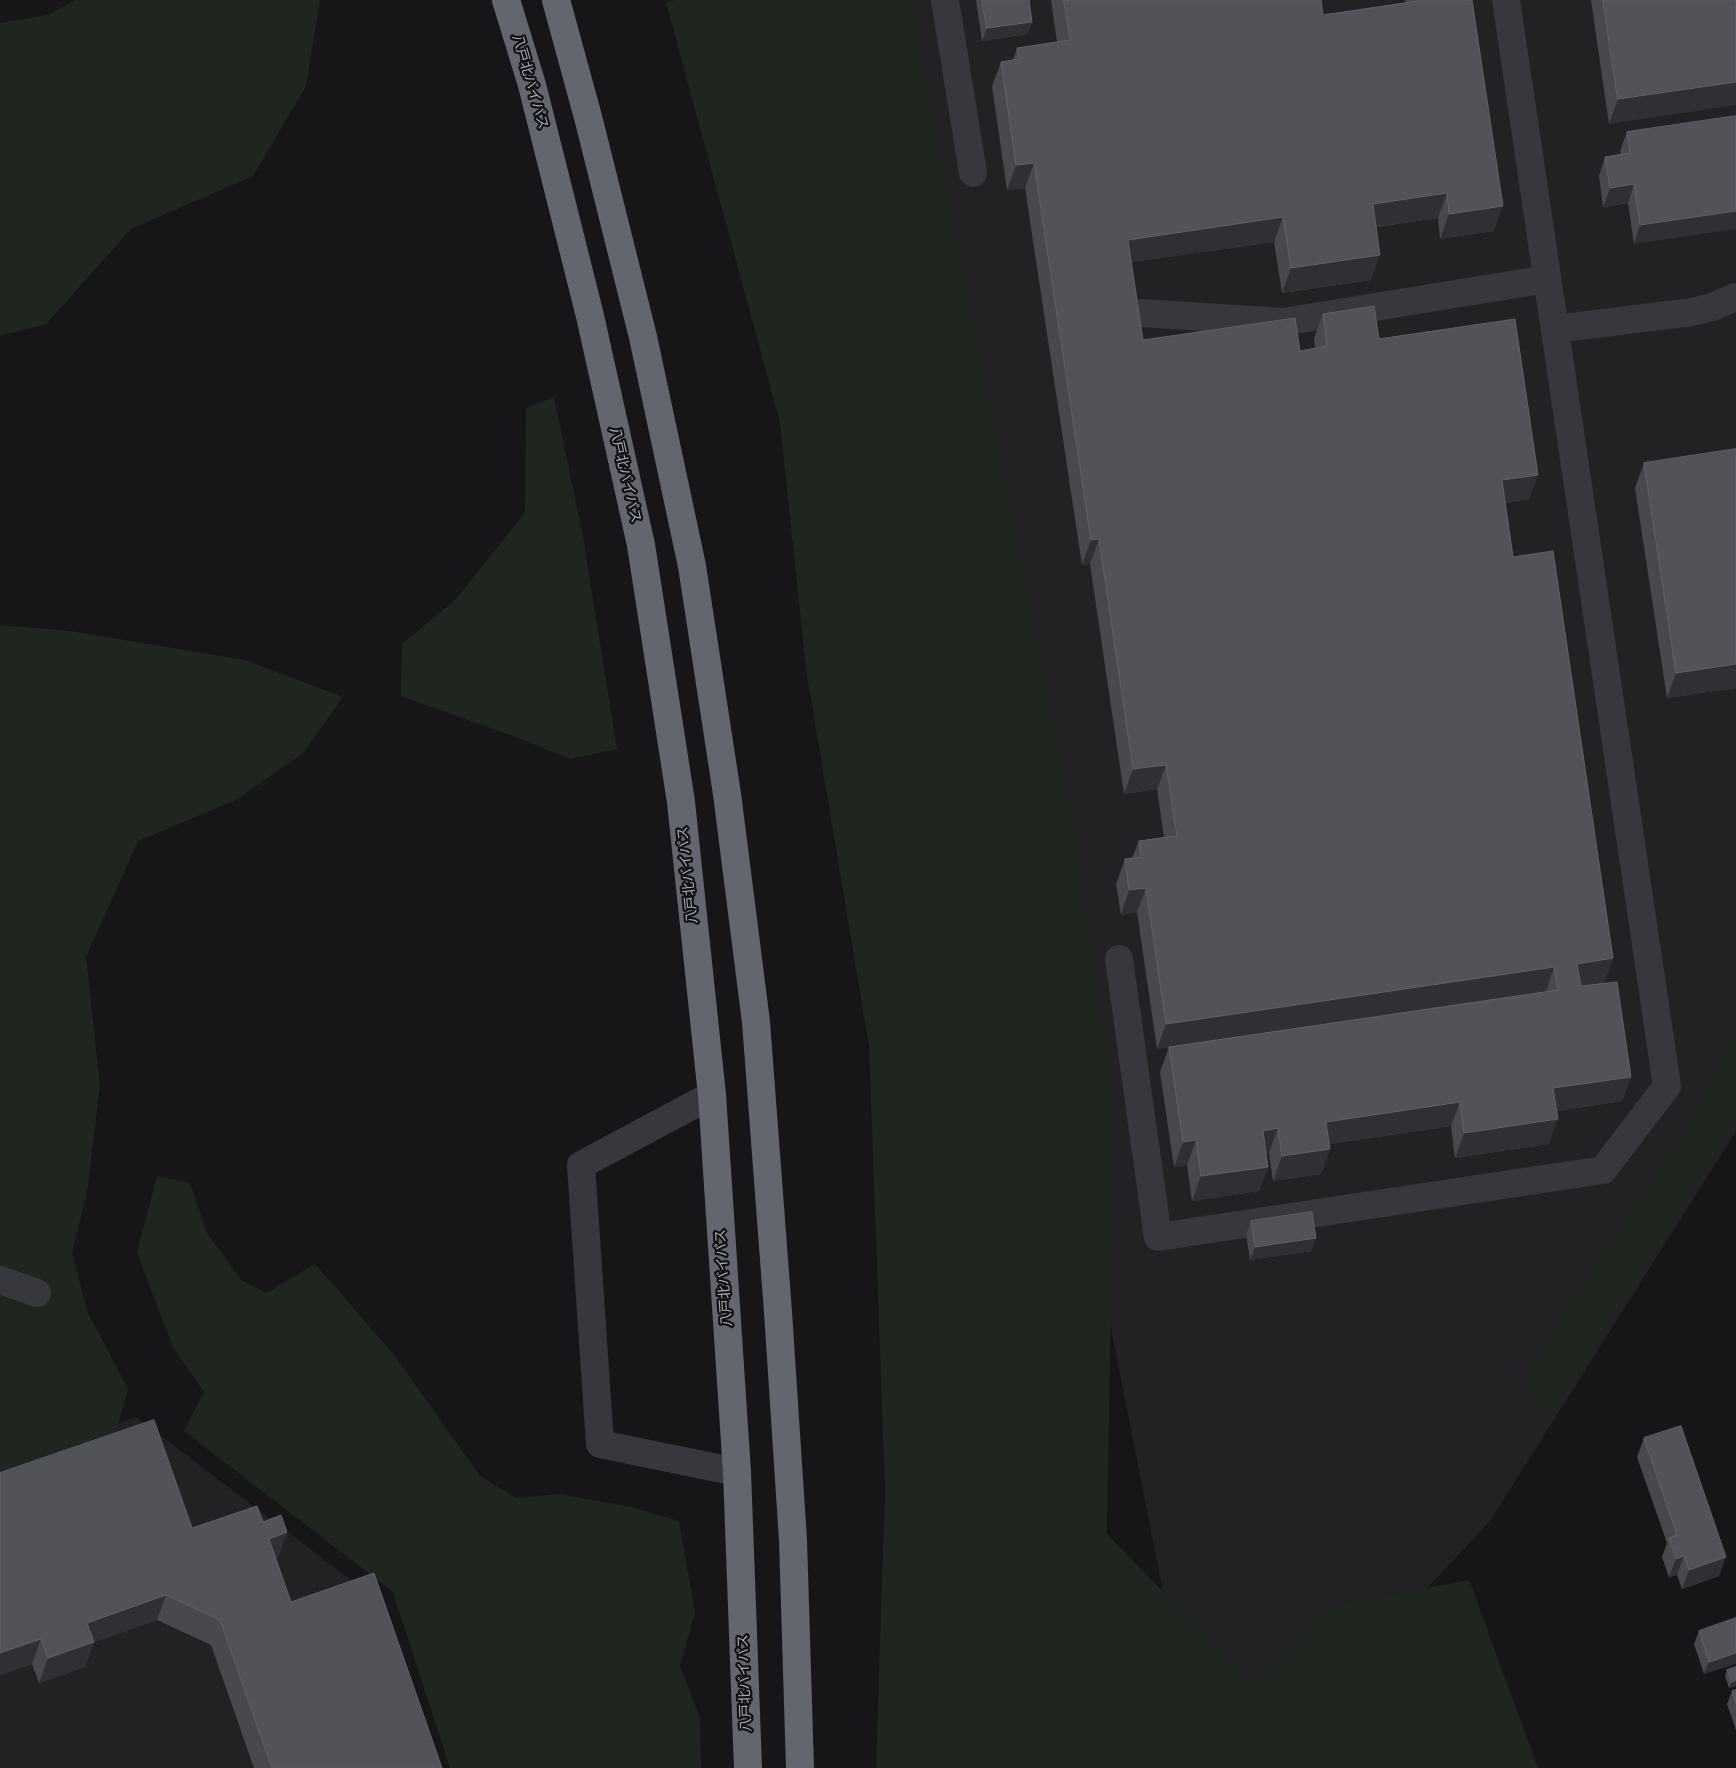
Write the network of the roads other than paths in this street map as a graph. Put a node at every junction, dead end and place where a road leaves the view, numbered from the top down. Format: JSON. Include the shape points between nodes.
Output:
{"nodes":[{"id":1,"x":506,"y":0,"type":"edge"},
{"id":2,"x":556,"y":0,"type":"edge"},
{"id":3,"x":945,"y":0,"type":"edge"},
{"id":4,"x":1506,"y":0,"type":"edge"},
{"id":5,"x":973,"y":174,"type":"dead end"},
{"id":6,"x":1547,"y":279,"type":"junction"},
{"id":7,"x":1736,"y":297,"type":"edge"},
{"id":8,"x":1141,"y":314,"type":"edge"},
{"id":9,"x":1555,"y":329,"type":"junction"},
{"id":10,"x":1119,"y":959,"type":"dead end"},
{"id":11,"x":712,"y":1095,"type":"junction"},
{"id":12,"x":0,"y":1280,"type":"edge"},
{"id":13,"x":37,"y":1293,"type":"dead end"},
{"id":14,"x":738,"y":1472,"type":"junction"},
{"id":15,"x":748,"y":1768,"type":"edge"},
{"id":16,"x":800,"y":1768,"type":"edge"}],
"edges":[{"from":1,"to":11,"type":"highway","name":"八戸北バイパス","via":[[532,85],[588,306],[641,545],[680,802]]},
{"from":2,"to":16,"type":"highway","via":[[649,366],[692,566],[727,794],[756,1022],[778,1312],[793,1540]]},
{"from":3,"to":5,"type":"street"},
{"from":4,"to":6,"type":"street"},
{"from":6,"to":8,"type":"street","via":[[1283,322]]},
{"from":6,"to":9,"type":"street"},
{"from":7,"to":9,"type":"street","via":[[1692,312]]},
{"from":9,"to":10,"type":"street","via":[[1667,1086],[1603,1170],[1158,1236]]},
{"from":11,"to":14,"type":"highway","name":"八戸北バイパス"},
{"from":11,"to":14,"type":"street","via":[[581,1165],[581,1175],[600,1444]]},
{"from":12,"to":13,"type":"street"},
{"from":14,"to":15,"type":"highway","name":"八戸北バイパス"}]}
